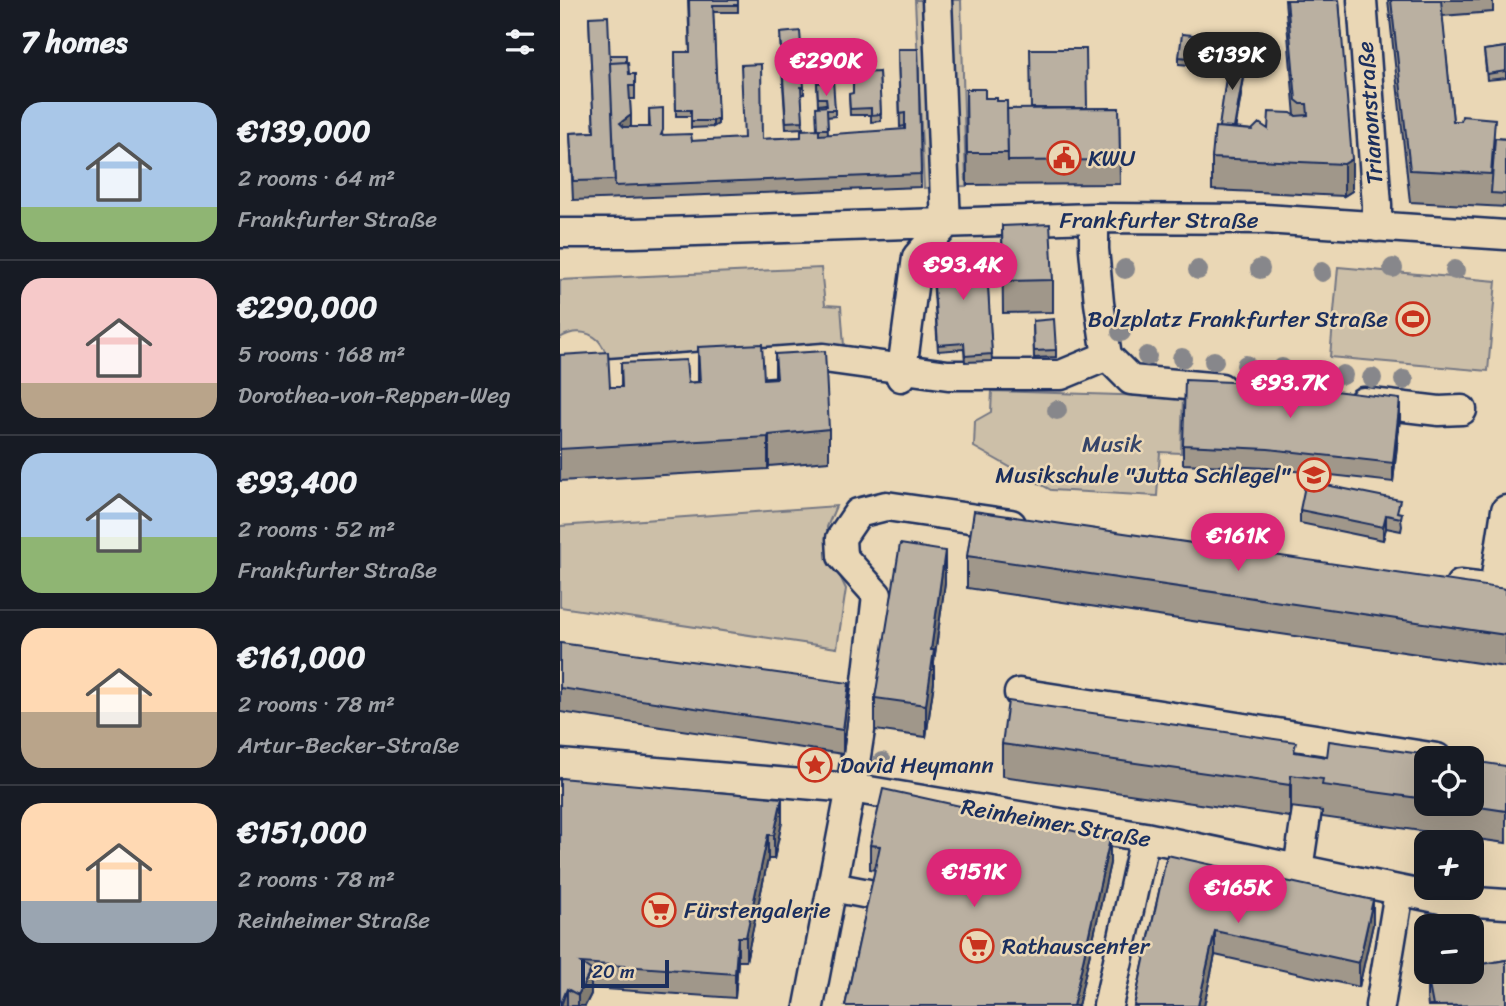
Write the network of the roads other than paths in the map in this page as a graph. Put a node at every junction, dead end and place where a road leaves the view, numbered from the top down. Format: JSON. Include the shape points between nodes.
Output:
{"nodes":[{"id":1,"x":937,"y":0,"type":"edge"},
{"id":2,"x":1362,"y":0,"type":"edge"},
{"id":3,"x":1094,"y":218,"type":"junction"},
{"id":4,"x":946,"y":224,"type":"junction"},
{"id":5,"x":1377,"y":227,"type":"junction"},
{"id":6,"x":560,"y":233,"type":"edge"},
{"id":7,"x":1506,"y":235,"type":"edge"},
{"id":8,"x":1107,"y":356,"type":"junction"},
{"id":9,"x":901,"y":372,"type":"junction"},
{"id":10,"x":560,"y":377,"type":"edge"},
{"id":11,"x":1253,"y":390,"type":"edge"},
{"id":12,"x":1334,"y":398,"type":"edge"},
{"id":13,"x":1462,"y":410,"type":"dead end"},
{"id":14,"x":1506,"y":510,"type":"edge"},
{"id":15,"x":1037,"y":527,"type":"edge"},
{"id":16,"x":1434,"y":582,"type":"edge"},
{"id":17,"x":1019,"y":693,"type":"dead end"},
{"id":18,"x":1414,"y":757,"type":"edge"},
{"id":19,"x":560,"y":764,"type":"edge"},
{"id":20,"x":851,"y":788,"type":"junction"},
{"id":21,"x":1307,"y":809,"type":"edge"},
{"id":22,"x":1145,"y":837,"type":"junction"},
{"id":23,"x":1298,"y":869,"type":"junction"},
{"id":24,"x":832,"y":887,"type":"junction"},
{"id":25,"x":1399,"y":892,"type":"junction"},
{"id":26,"x":874,"y":895,"type":"edge"},
{"id":27,"x":1506,"y":904,"type":"edge"},
{"id":28,"x":809,"y":1006,"type":"edge"},
{"id":29,"x":1108,"y":1006,"type":"edge"},
{"id":30,"x":1380,"y":1006,"type":"edge"}],
"edges":[{"from":1,"to":4,"type":"street"},
{"from":2,"to":5,"type":"street","name":"Trianonstraße"},
{"from":3,"to":4,"type":"street","name":"Frankfurter Straße"},
{"from":3,"to":5,"type":"street","name":"Frankfurter Straße","via":[[1265,219]]},
{"from":3,"to":8,"type":"street"},
{"from":4,"to":6,"type":"street","name":"Frankfurter Straße"},
{"from":4,"to":9,"type":"street","via":[[917,257]]},
{"from":5,"to":7,"type":"street","name":"Frankfurter Straße"},
{"from":8,"to":9,"type":"street","via":[[1060,375]]},
{"from":8,"to":11,"type":"street","via":[[1131,380]]},
{"from":9,"to":10,"type":"street","via":[[824,358]]},
{"from":12,"to":13,"type":"street"},
{"from":14,"to":16,"type":"street","via":[[1494,589]]},
{"from":15,"to":20,"type":"street","via":[[886,506],[858,513],[841,538],[842,556],[877,595],[852,696]]},
{"from":17,"to":18,"type":"street","via":[[1315,752]]},
{"from":19,"to":20,"type":"street","name":"Reinheimer Straße"},
{"from":20,"to":22,"type":"street","name":"Reinheimer Straße"},
{"from":20,"to":24,"type":"street"},
{"from":21,"to":23,"type":"street"},
{"from":22,"to":23,"type":"street","name":"Reinheimer Straße"},
{"from":22,"to":29,"type":"street"},
{"from":23,"to":25,"type":"street","name":"Reinheimer Straße"},
{"from":24,"to":26,"type":"street"},
{"from":24,"to":28,"type":"street"},
{"from":25,"to":27,"type":"street","name":"Reinheimer Straße","via":[[1446,901]]},
{"from":25,"to":30,"type":"street"}]}
